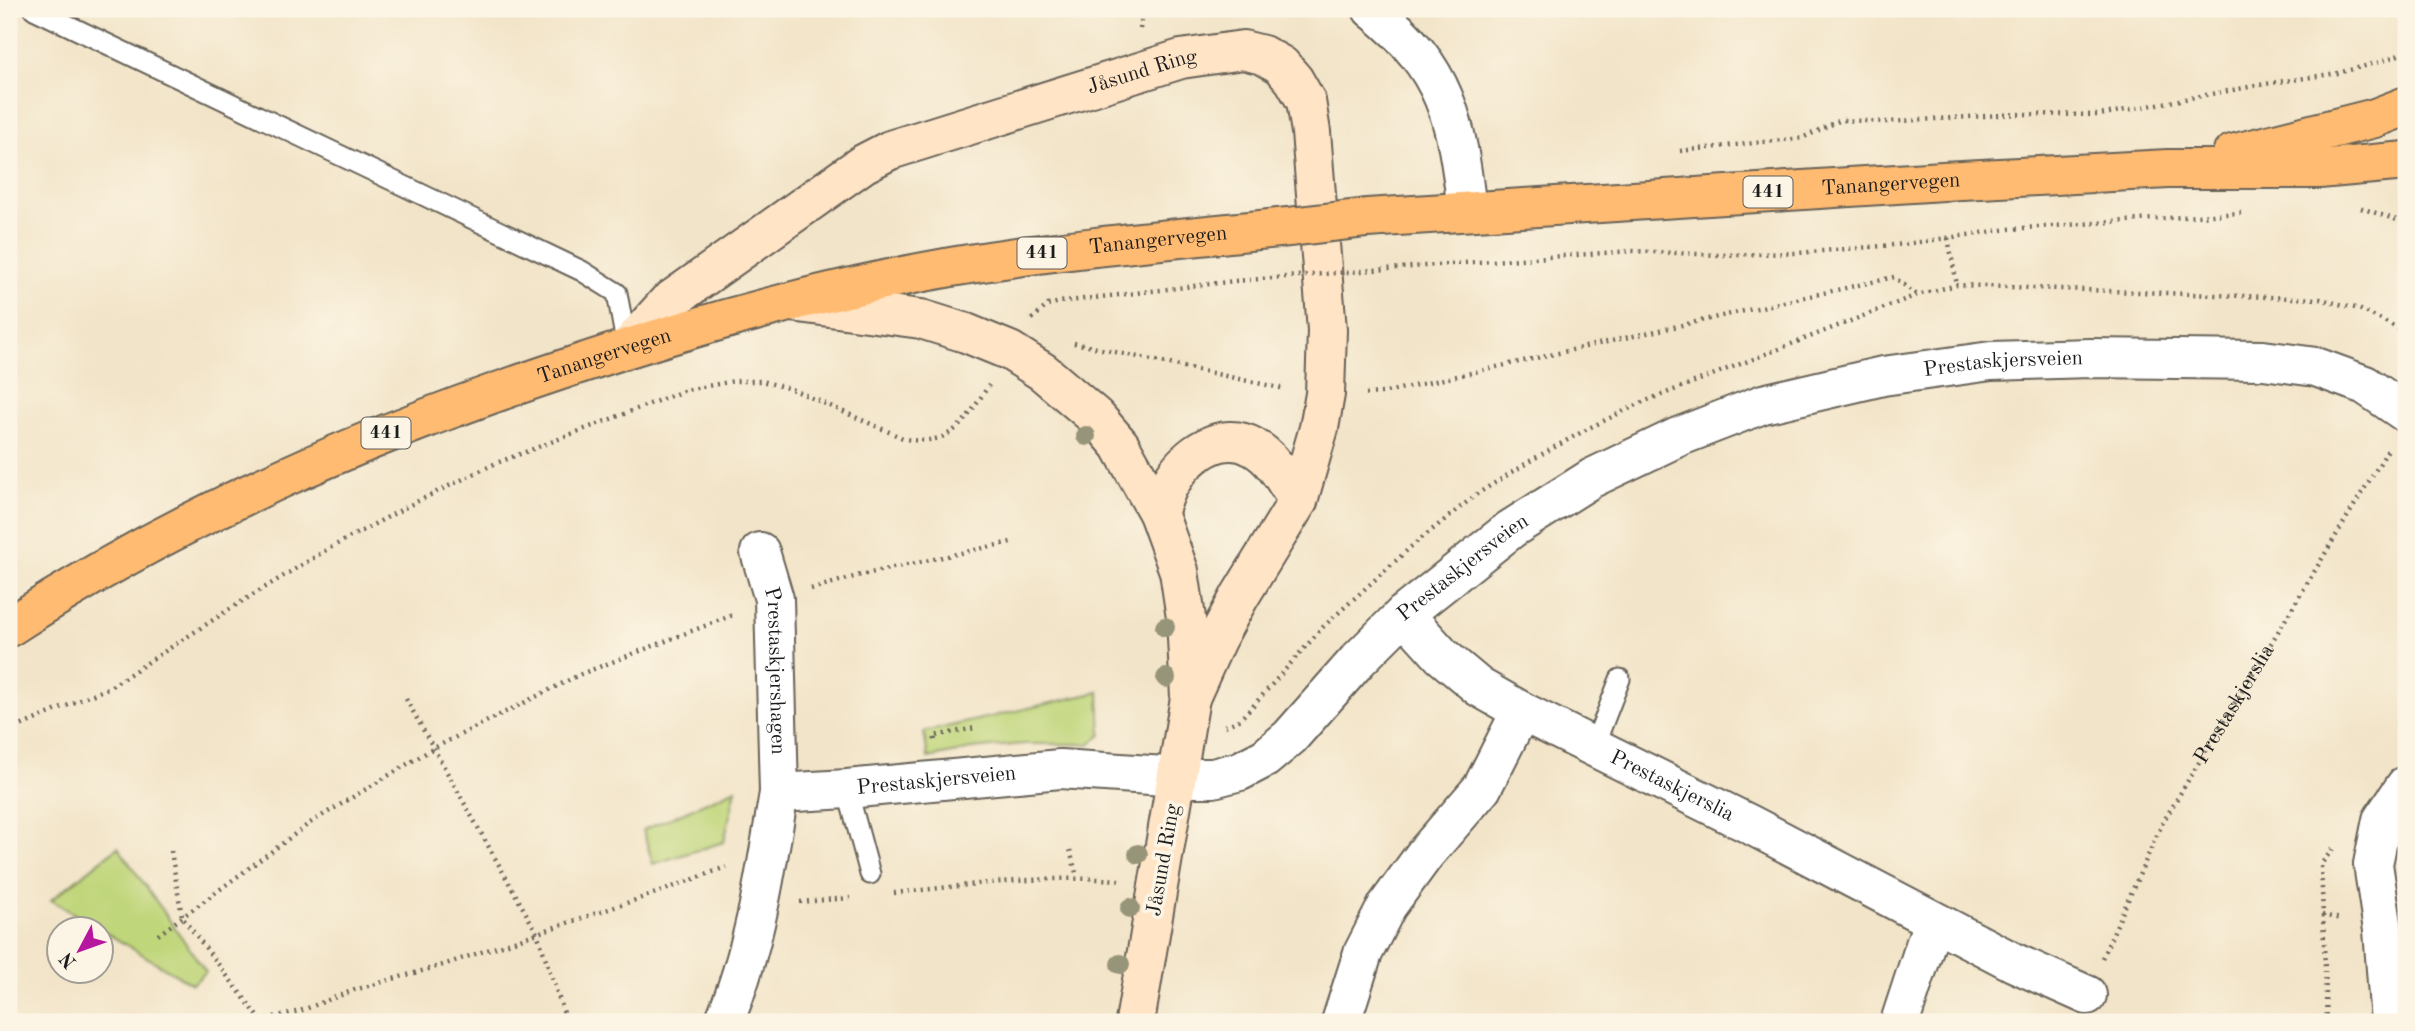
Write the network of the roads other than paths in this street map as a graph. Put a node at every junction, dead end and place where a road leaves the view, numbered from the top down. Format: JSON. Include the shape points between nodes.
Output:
{"nodes":[{"id":1,"x":34,"y":9,"type":"edge"},
{"id":2,"x":1372,"y":9,"type":"edge"},
{"id":3,"x":2406,"y":106,"type":"edge"},
{"id":4,"x":2406,"y":161,"type":"edge"},
{"id":5,"x":2168,"y":169,"type":"junction"},
{"id":6,"x":1467,"y":210,"type":"junction"},
{"id":7,"x":789,"y":302,"type":"junction"},
{"id":8,"x":627,"y":348,"type":"junction"},
{"id":9,"x":2400,"y":428,"type":"edge"},
{"id":10,"x":1298,"y":502,"type":"junction"},
{"id":11,"x":1158,"y":513,"type":"junction"},
{"id":12,"x":760,"y":552,"type":"dead end"},
{"id":13,"x":1404,"y":614,"type":"junction"},
{"id":14,"x":9,"y":627,"type":"edge"},
{"id":15,"x":1620,"y":679,"type":"dead end"},
{"id":16,"x":1191,"y":698,"type":"junction"},
{"id":17,"x":1521,"y":711,"type":"junction"},
{"id":18,"x":1594,"y":746,"type":"junction"},
{"id":19,"x":1179,"y":776,"type":"junction"},
{"id":20,"x":2406,"y":785,"type":"edge"},
{"id":21,"x":846,"y":789,"type":"junction"},
{"id":22,"x":779,"y":793,"type":"junction"},
{"id":23,"x":870,"y":874,"type":"dead end"},
{"id":24,"x":1933,"y":921,"type":"junction"},
{"id":25,"x":2087,"y":995,"type":"road end"},
{"id":26,"x":724,"y":1022,"type":"edge"},
{"id":27,"x":1135,"y":1022,"type":"edge"},
{"id":28,"x":1341,"y":1022,"type":"edge"},
{"id":29,"x":1900,"y":1022,"type":"edge"},
{"id":30,"x":2390,"y":1022,"type":"edge"}],
"edges":[{"from":1,"to":8,"type":"lane","via":[[582,271],[617,293]]},
{"from":2,"to":6,"type":"street","via":[[1419,53],[1437,80],[1452,119]]},
{"from":3,"to":5,"type":"main road","name":"Tanangervegen","number":"441","via":[[2316,134]]},
{"from":4,"to":5,"type":"main road","name":"Tanangervegen","number":"441","via":[[2319,169]]},
{"from":5,"to":6,"type":"main road","name":"Tanangervegen","number":"441"},
{"from":6,"to":7,"type":"main road","name":"Tanangervegen","number":"441","bridge":true,"via":[[1039,253]]},
{"from":7,"to":8,"type":"main road","name":"Tanangervegen","number":"441"},
{"from":7,"to":11,"type":"main road","name":"Jåsund Ring","via":[[921,319],[1010,351],[1044,372],[1096,417],[1119,445]]},
{"from":8,"to":10,"type":"main road","name":"Jåsund Ring","via":[[667,303],[844,177],[890,150],[1181,59],[1243,50],[1281,65],[1306,100],[1327,330],[1325,394]]},
{"from":8,"to":14,"type":"main road","name":"Tanangervegen","number":"441","via":[[488,394],[274,481],[179,527]]},
{"from":9,"to":13,"type":"street","name":"Prestaskjersveien","via":[[2365,385],[2316,366],[2263,360],[1991,361],[1883,376],[1763,404],[1592,478],[1511,529]]},
{"from":10,"to":11,"type":"main road","via":[[1279,470],[1253,446],[1229,440],[1203,448],[1187,461],[1171,482]]},
{"from":10,"to":16,"type":"main road","name":"Jåsund Ring","via":[[1240,596]]},
{"from":11,"to":16,"type":"main road","name":"Jåsund Ring","via":[[1178,571]]},
{"from":12,"to":22,"type":"street","name":"Prestaskjershagen","via":[[774,600]]},
{"from":13,"to":17,"type":"street","name":"Prestaskjerslia","via":[[1479,687]]},
{"from":13,"to":19,"type":"street","name":"Prestaskjersveien","via":[[1265,758],[1213,778]]},
{"from":15,"to":18,"type":"lane"},
{"from":16,"to":19,"type":"main road","name":"Jåsund Ring"},
{"from":17,"to":18,"type":"street","name":"Prestaskjerslia"},
{"from":17,"to":28,"type":"street","via":[[1482,788],[1387,906],[1363,953]]},
{"from":18,"to":24,"type":"street","name":"Prestaskjerslia"},
{"from":19,"to":21,"type":"street","name":"Prestaskjersveien","via":[[1060,769]]},
{"from":19,"to":27,"type":"main road","name":"Jåsund Ring"},
{"from":20,"to":30,"type":"street","via":[[2382,820],[2372,864]]},
{"from":21,"to":22,"type":"street","name":"Prestaskjersveien"},
{"from":21,"to":23,"type":"lane"},
{"from":22,"to":26,"type":"street","via":[[759,906]]},
{"from":24,"to":25,"type":"street","name":"Prestaskjerslia"},
{"from":24,"to":29,"type":"street"}]}
